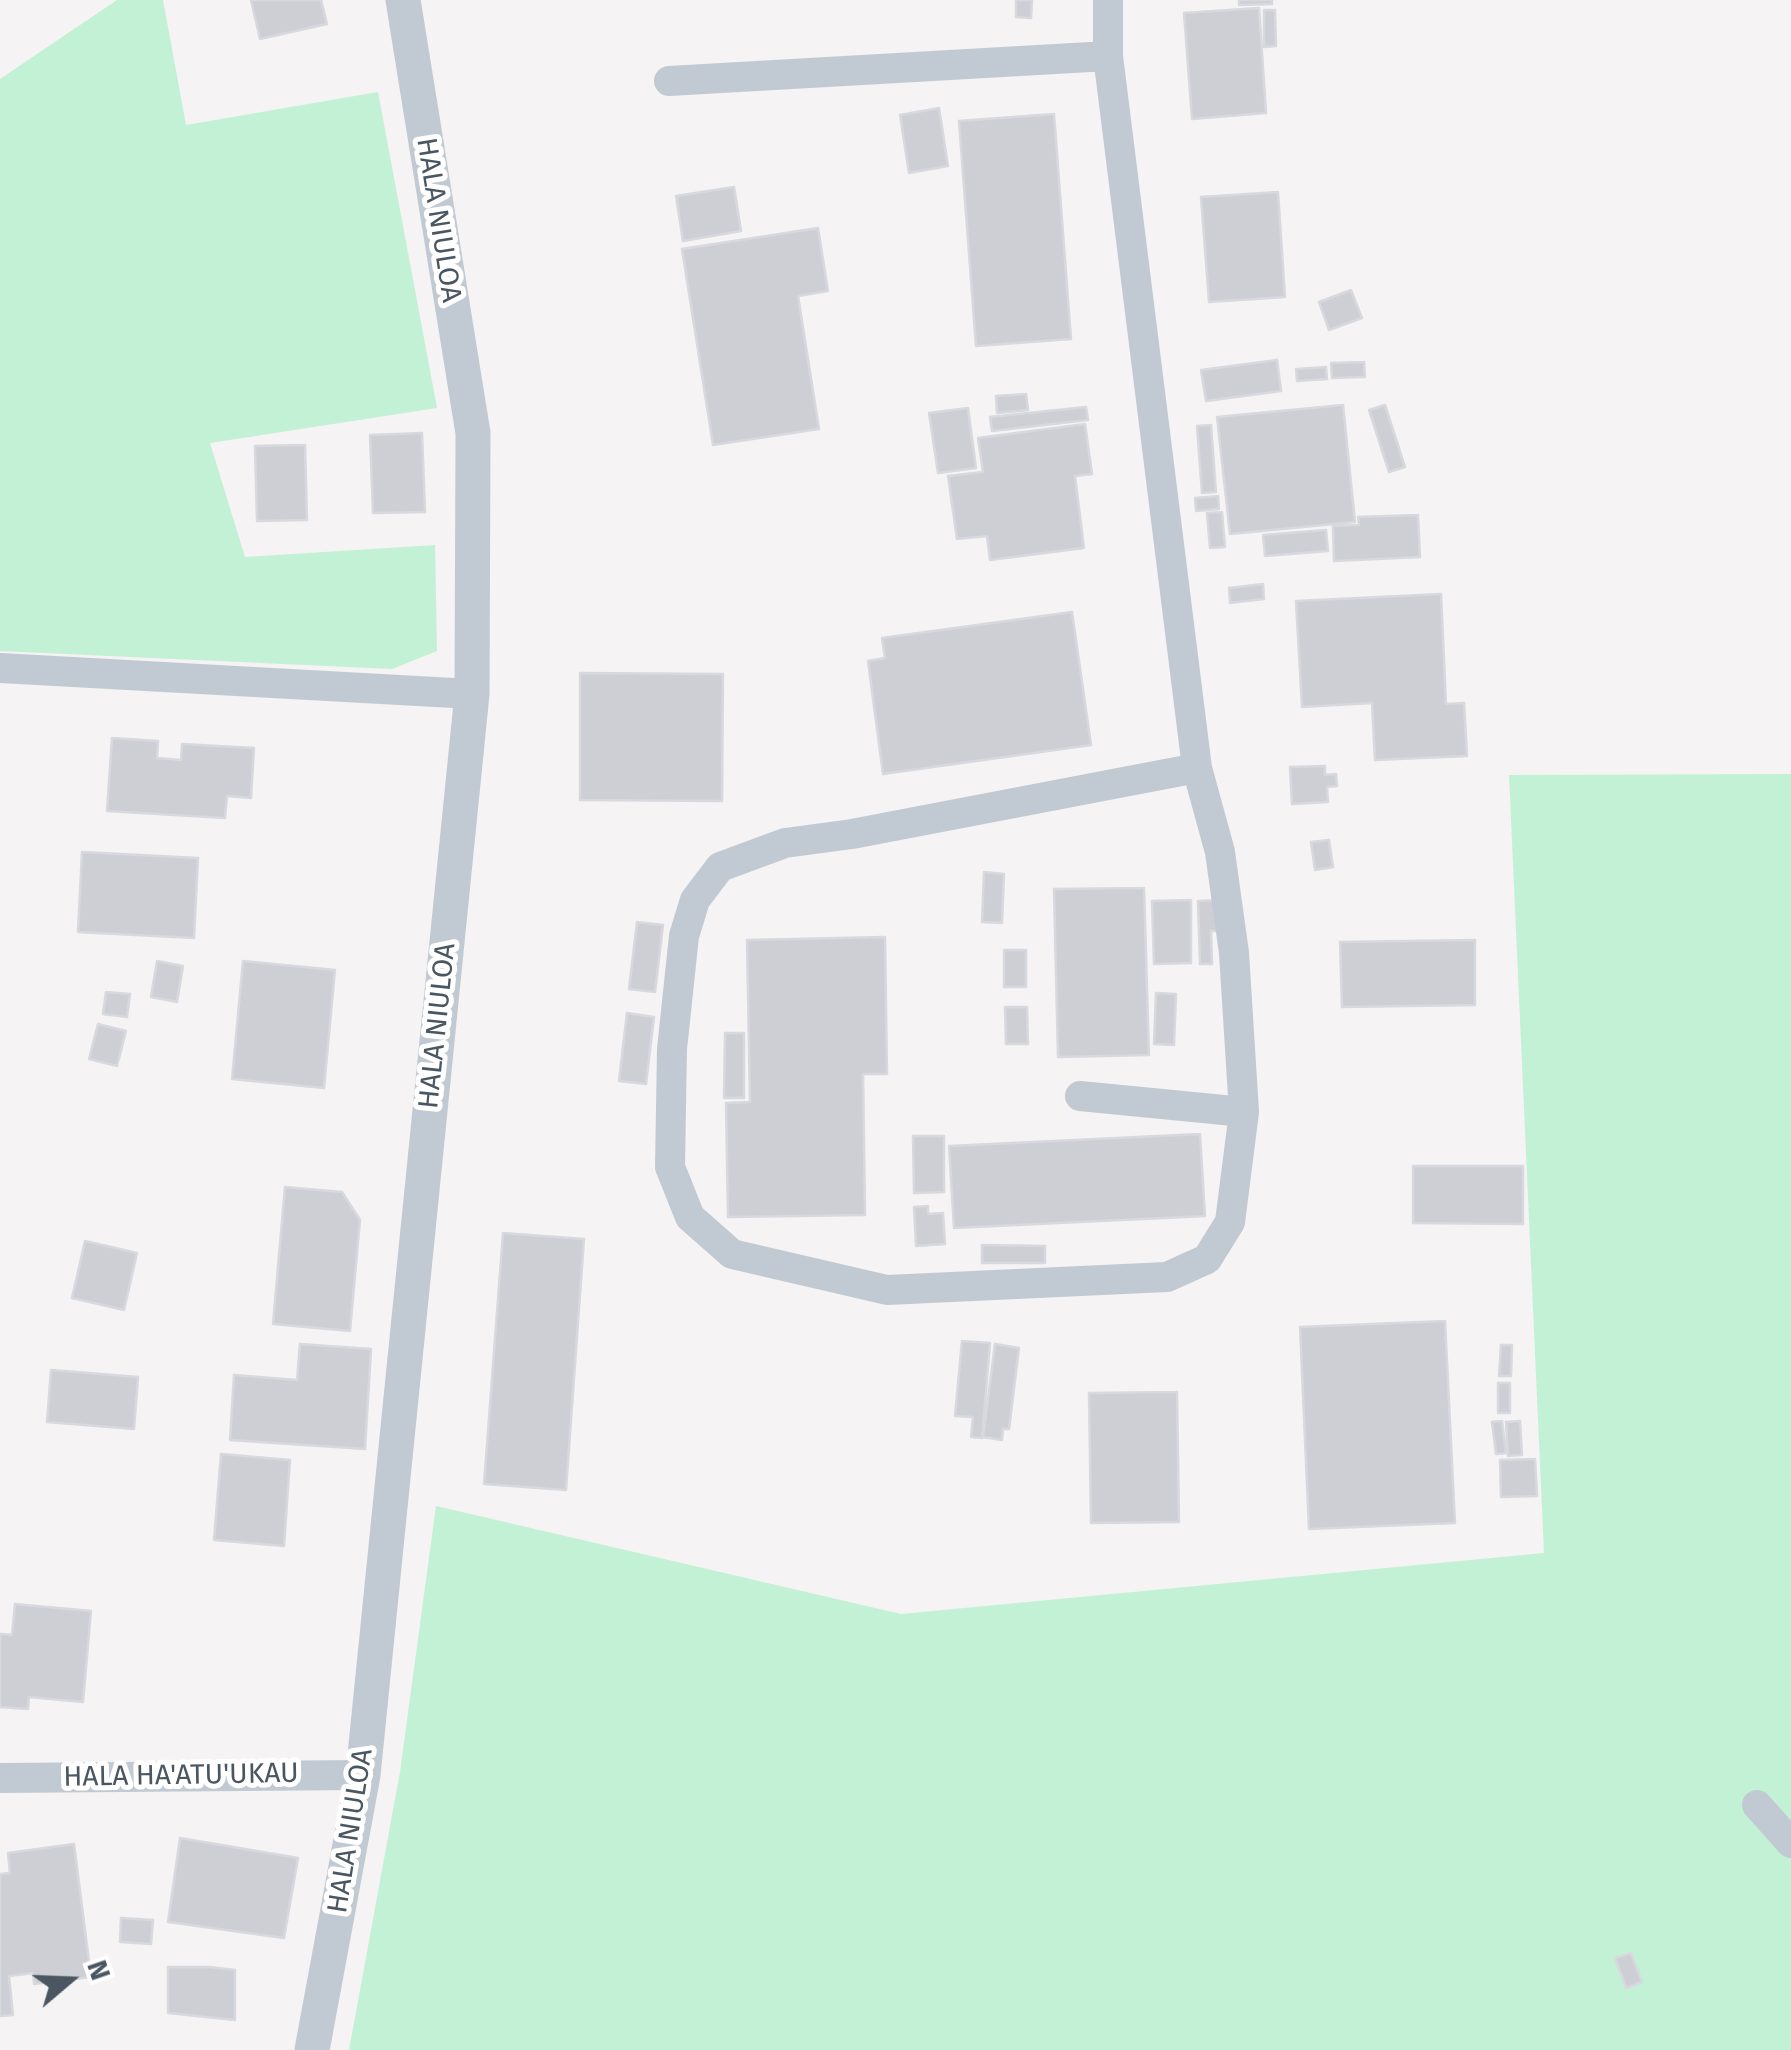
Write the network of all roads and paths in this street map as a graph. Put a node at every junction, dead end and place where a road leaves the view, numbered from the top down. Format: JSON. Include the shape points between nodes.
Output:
{"nodes":[{"id":1,"x":402,"y":0,"type":"edge"},
{"id":2,"x":1108,"y":0,"type":"edge"},
{"id":3,"x":1108,"y":56,"type":"junction"},
{"id":4,"x":670,"y":81,"type":"dead end"},
{"id":5,"x":0,"y":668,"type":"edge"},
{"id":6,"x":472,"y":694,"type":"junction"},
{"id":7,"x":1197,"y":768,"type":"junction"},
{"id":8,"x":1080,"y":1096,"type":"dead end"},
{"id":9,"x":1244,"y":1112,"type":"junction"},
{"id":10,"x":362,"y":1775,"type":"junction"},
{"id":11,"x":0,"y":1778,"type":"edge"},
{"id":12,"x":1758,"y":1805,"type":"dead end"},
{"id":13,"x":1791,"y":1843,"type":"edge"},
{"id":14,"x":312,"y":2050,"type":"edge"}],
"edges":[{"from":1,"to":6,"type":"street","name":"HALA NIULOA","via":[[472,433]]},
{"from":2,"to":3,"type":"street"},
{"from":3,"to":4,"type":"street"},
{"from":3,"to":7,"type":"street"},
{"from":5,"to":6,"type":"street"},
{"from":6,"to":10,"type":"street","name":"HALA NIULOA"},
{"from":7,"to":9,"type":"street","via":[[1220,852],[1234,953]]},
{"from":7,"to":9,"type":"street","via":[[786,843],[720,867],[696,900],[684,936],[672,1049],[670,1167],[690,1217],[732,1254],[887,1290],[1167,1277],[1206,1260],[1230,1222]]},
{"from":8,"to":9,"type":"street"},
{"from":10,"to":11,"type":"street","name":"HALA HA'ATU'UKAU"},
{"from":10,"to":14,"type":"street","name":"HALA NIULOA"},
{"from":12,"to":13,"type":"street"}]}
